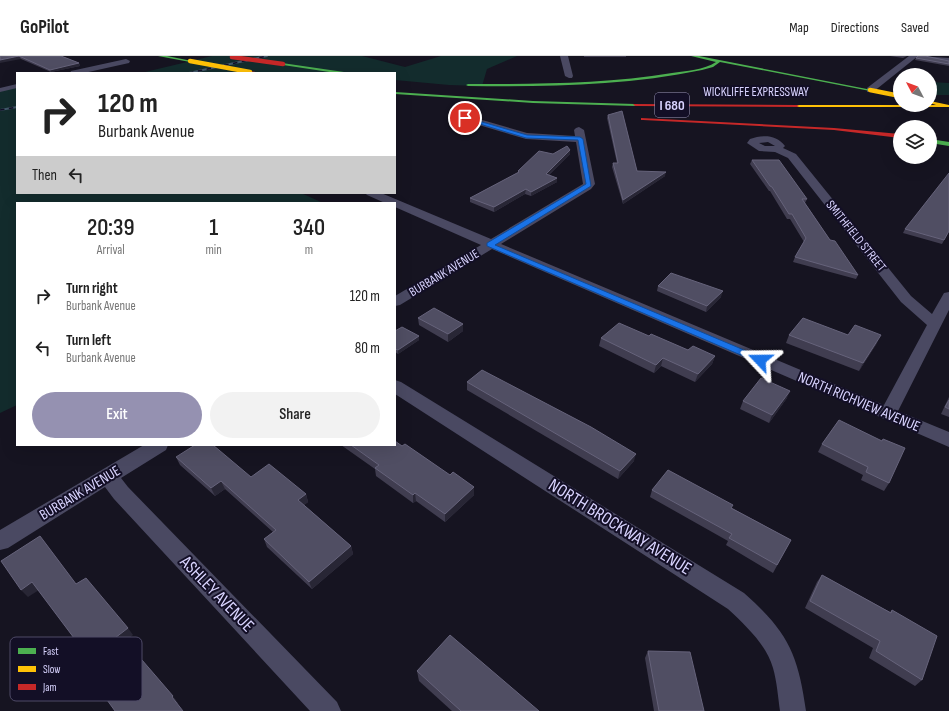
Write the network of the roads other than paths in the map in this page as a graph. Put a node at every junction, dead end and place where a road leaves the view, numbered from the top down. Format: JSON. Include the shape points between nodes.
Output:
{"nodes":[{"id":1,"x":160,"y":56,"type":"edge"},
{"id":2,"x":228,"y":56,"type":"edge"},
{"id":3,"x":564,"y":56,"type":"edge"},
{"id":4,"x":693,"y":56,"type":"edge"},
{"id":5,"x":914,"y":56,"type":"edge"},
{"id":6,"x":923,"y":56,"type":"edge"},
{"id":7,"x":949,"y":60,"type":"edge"},
{"id":8,"x":126,"y":61,"type":"dead end"},
{"id":9,"x":719,"y":61,"type":"junction"},
{"id":10,"x":78,"y":72,"type":"edge"},
{"id":11,"x":254,"y":72,"type":"edge"},
{"id":12,"x":337,"y":72,"type":"edge"},
{"id":13,"x":569,"y":76,"type":"dead end"},
{"id":14,"x":16,"y":86,"type":"edge"},
{"id":15,"x":0,"y":90,"type":"edge"},
{"id":16,"x":870,"y":90,"type":"junction"},
{"id":17,"x":581,"y":93,"type":"dead end"},
{"id":18,"x":396,"y":94,"type":"edge"},
{"id":19,"x":396,"y":94,"type":"edge"},
{"id":20,"x":844,"y":94,"type":"dead end"},
{"id":21,"x":893,"y":94,"type":"edge"},
{"id":22,"x":893,"y":95,"type":"edge"},
{"id":23,"x":937,"y":95,"type":"edge"},
{"id":24,"x":943,"y":95,"type":"dead end"},
{"id":25,"x":937,"y":103,"type":"edge"},
{"id":26,"x":949,"y":106,"type":"edge"},
{"id":27,"x":483,"y":108,"type":"dead end"},
{"id":28,"x":465,"y":118,"type":"dead end"},
{"id":29,"x":632,"y":119,"type":"dead end"},
{"id":30,"x":893,"y":135,"type":"edge"},
{"id":31,"x":937,"y":142,"type":"edge"},
{"id":32,"x":949,"y":144,"type":"edge"},
{"id":33,"x":777,"y":148,"type":"dead end"},
{"id":34,"x":373,"y":194,"type":"edge"},
{"id":35,"x":393,"y":202,"type":"edge"},
{"id":36,"x":396,"y":203,"type":"edge"},
{"id":37,"x":490,"y":245,"type":"junction"},
{"id":38,"x":949,"y":296,"type":"edge"},
{"id":39,"x":396,"y":301,"type":"edge"},
{"id":40,"x":934,"y":324,"type":"junction"},
{"id":41,"x":396,"y":387,"type":"edge"},
{"id":42,"x":888,"y":414,"type":"junction"},
{"id":43,"x":949,"y":440,"type":"edge"},
{"id":44,"x":157,"y":446,"type":"edge"},
{"id":45,"x":108,"y":476,"type":"junction"},
{"id":46,"x":0,"y":541,"type":"edge"},
{"id":47,"x":328,"y":711,"type":"edge"},
{"id":48,"x":793,"y":711,"type":"edge"}],
"edges":[{"from":1,"to":11,"type":"main road","bridge":true},
{"from":2,"to":12,"type":"main road","bridge":true},
{"from":3,"to":13,"type":"street"},
{"from":4,"to":9,"type":"main road"},
{"from":5,"to":16,"type":"street"},
{"from":6,"to":7,"type":"street"},
{"from":8,"to":10,"type":"street"},
{"from":9,"to":16,"type":"main road"},
{"from":9,"to":17,"type":"main road","via":[[714,66],[700,70],[615,83],[557,86],[455,85]]},
{"from":14,"to":15,"type":"street"},
{"from":16,"to":21,"type":"main road","bridge":true},
{"from":18,"to":26,"type":"main road","name":"WICKLIFFE EXPRESSWAY","number":"I 680","via":[[499,102],[572,104]]},
{"from":19,"to":27,"type":"main road"},
{"from":20,"to":22,"type":"main road"},
{"from":23,"to":24,"type":"main road"},
{"from":25,"to":26,"type":"main road"},
{"from":28,"to":37,"type":"street","name":"BURBANK AVENUE","via":[[526,136],[580,135],[589,184]]},
{"from":29,"to":30,"type":"main road","via":[[809,127]]},
{"from":31,"to":32,"type":"main road"},
{"from":33,"to":40,"type":"street","name":"SMITHFIELD STREET","via":[[792,156],[906,299]]},
{"from":34,"to":35,"type":"street","name":"NORTH RICHVIEW AVENUE"},
{"from":36,"to":37,"type":"street","name":"NORTH RICHVIEW AVENUE"},
{"from":37,"to":39,"type":"street","name":"BURBANK AVENUE"},
{"from":37,"to":42,"type":"street","name":"NORTH RICHVIEW AVENUE"},
{"from":38,"to":40,"type":"street"},
{"from":40,"to":42,"type":"street"},
{"from":41,"to":48,"type":"street","name":"NORTH BROCKWAY AVENUE","via":[[736,601],[757,620],[774,643],[786,667]]},
{"from":42,"to":43,"type":"street","name":"NORTH RICHVIEW AVENUE"},
{"from":44,"to":45,"type":"street","name":"BURBANK AVENUE"},
{"from":45,"to":46,"type":"street","name":"BURBANK AVENUE"},
{"from":45,"to":47,"type":"street","name":"ASHLEY AVENUE","via":[[121,493]]}]}
